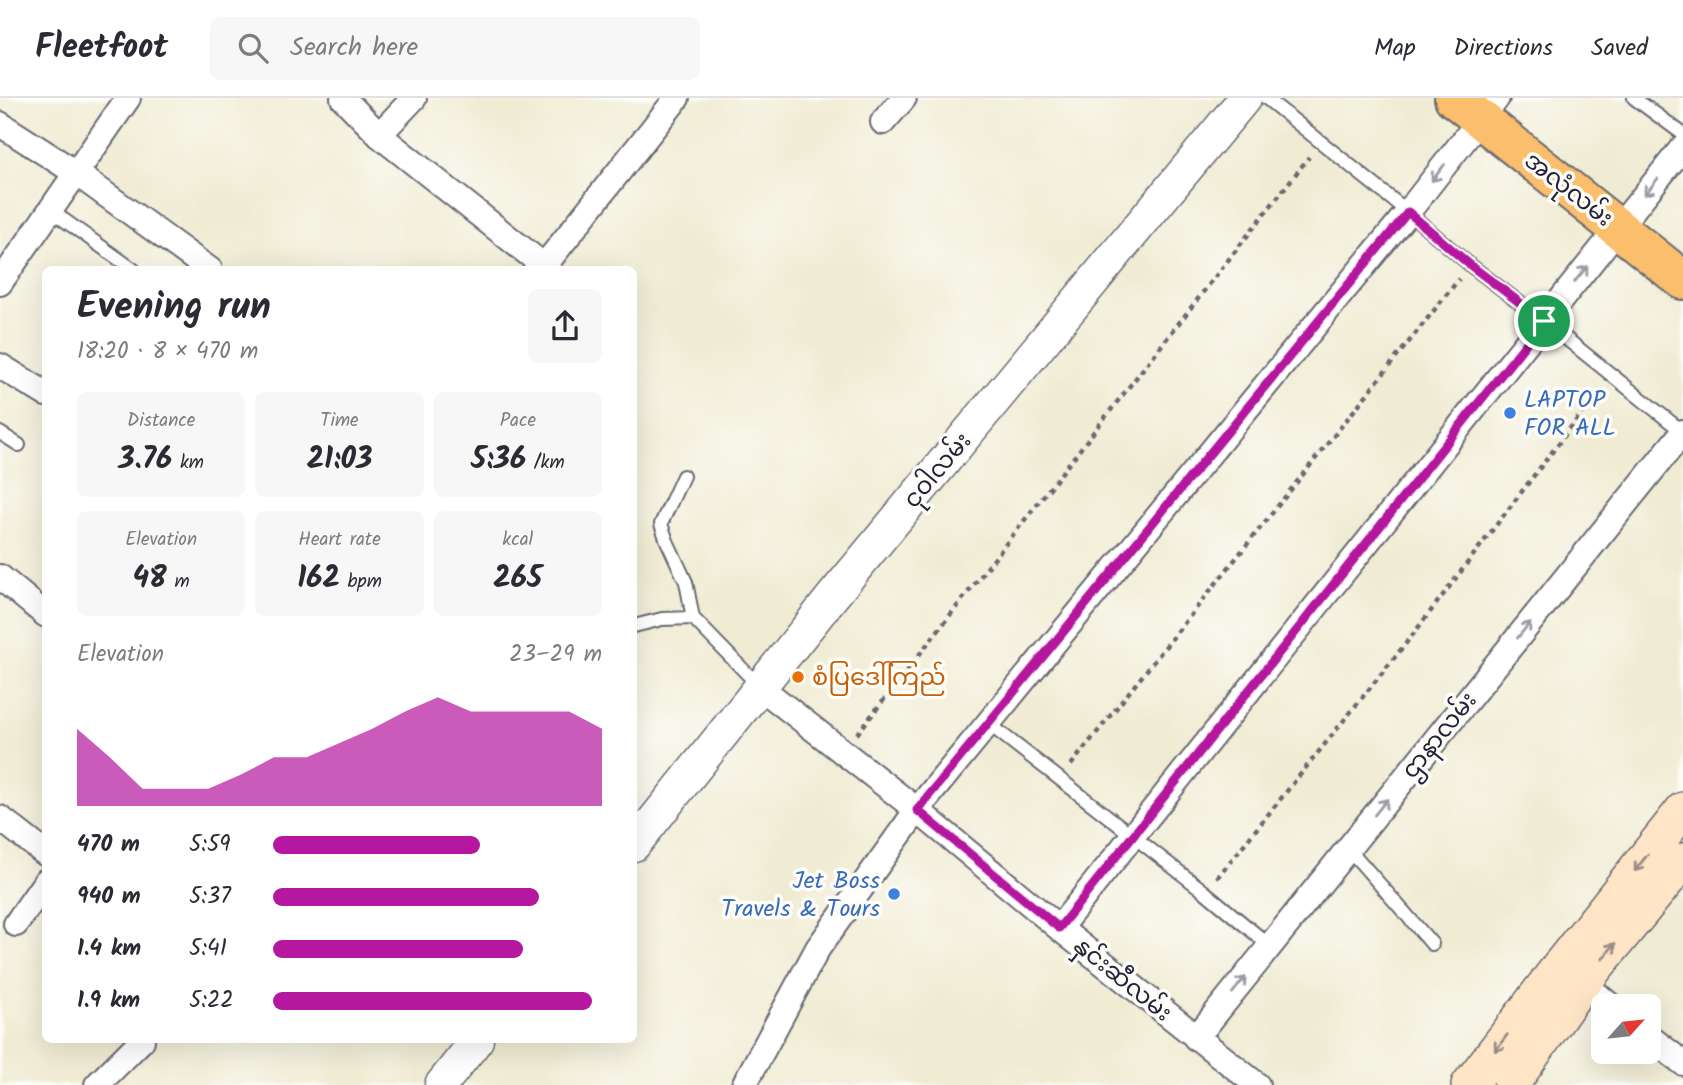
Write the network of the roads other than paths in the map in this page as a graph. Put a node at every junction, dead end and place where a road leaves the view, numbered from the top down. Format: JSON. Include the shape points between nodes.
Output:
{"nodes":[{"id":1,"x":128,"y":98,"type":"edge"},
{"id":2,"x":343,"y":98,"type":"edge"},
{"id":3,"x":414,"y":98,"type":"edge"},
{"id":4,"x":677,"y":98,"type":"edge"},
{"id":5,"x":904,"y":98,"type":"edge"},
{"id":6,"x":1245,"y":98,"type":"edge"},
{"id":7,"x":1266,"y":98,"type":"edge"},
{"id":8,"x":1634,"y":98,"type":"edge"},
{"id":9,"x":1477,"y":105,"type":"edge"},
{"id":10,"x":883,"y":122,"type":"dead end"},
{"id":11,"x":0,"y":124,"type":"edge"},
{"id":12,"x":1683,"y":134,"type":"edge"},
{"id":13,"x":379,"y":135,"type":"junction"},
{"id":14,"x":1683,"y":147,"type":"edge"},
{"id":15,"x":76,"y":173,"type":"junction"},
{"id":16,"x":50,"y":210,"type":"junction"},
{"id":17,"x":1408,"y":212,"type":"junction"},
{"id":18,"x":1618,"y":227,"type":"junction"},
{"id":19,"x":128,"y":266,"type":"edge"},
{"id":20,"x":204,"y":266,"type":"edge"},
{"id":21,"x":540,"y":266,"type":"edge"},
{"id":22,"x":544,"y":266,"type":"edge"},
{"id":23,"x":1683,"y":281,"type":"edge"},
{"id":24,"x":0,"y":283,"type":"edge"},
{"id":25,"x":1544,"y":321,"type":"junction"},
{"id":26,"x":0,"y":366,"type":"edge"},
{"id":27,"x":42,"y":392,"type":"edge"},
{"id":28,"x":1683,"y":432,"type":"edge"},
{"id":29,"x":0,"y":433,"type":"edge"},
{"id":30,"x":19,"y":445,"type":"dead end"},
{"id":31,"x":683,"y":476,"type":"dead end"},
{"id":32,"x":0,"y":577,"type":"edge"},
{"id":33,"x":42,"y":612,"type":"edge"},
{"id":34,"x":694,"y":618,"type":"junction"},
{"id":35,"x":637,"y":625,"type":"edge"},
{"id":36,"x":760,"y":687,"type":"junction"},
{"id":37,"x":989,"y":724,"type":"junction"},
{"id":38,"x":917,"y":810,"type":"junction"},
{"id":39,"x":1683,"y":810,"type":"edge"},
{"id":40,"x":0,"y":818,"type":"edge"},
{"id":41,"x":1132,"y":836,"type":"junction"},
{"id":42,"x":637,"y":841,"type":"edge"},
{"id":43,"x":1348,"y":848,"type":"junction"},
{"id":44,"x":42,"y":851,"type":"edge"},
{"id":45,"x":1683,"y":861,"type":"edge"},
{"id":46,"x":42,"y":887,"type":"edge"},
{"id":47,"x":16,"y":925,"type":"dead end"},
{"id":48,"x":1059,"y":928,"type":"junction"},
{"id":49,"x":1432,"y":944,"type":"dead end"},
{"id":50,"x":1270,"y":946,"type":"junction"},
{"id":51,"x":1572,"y":974,"type":"junction"},
{"id":52,"x":1596,"y":994,"type":"edge"},
{"id":53,"x":1196,"y":1038,"type":"junction"},
{"id":54,"x":139,"y":1043,"type":"edge"},
{"id":55,"x":475,"y":1043,"type":"edge"},
{"id":56,"x":1661,"y":1046,"type":"edge"},
{"id":57,"x":1683,"y":1063,"type":"edge"},
{"id":58,"x":97,"y":1085,"type":"edge"},
{"id":59,"x":441,"y":1085,"type":"edge"},
{"id":60,"x":744,"y":1085,"type":"edge"},
{"id":61,"x":1257,"y":1085,"type":"edge"},
{"id":62,"x":1469,"y":1085,"type":"edge"},
{"id":63,"x":1511,"y":1085,"type":"edge"}],
"edges":[{"from":1,"to":15,"type":"street"},
{"from":2,"to":13,"type":"street"},
{"from":3,"to":13,"type":"street"},
{"from":4,"to":22,"type":"street"},
{"from":5,"to":10,"type":"street"},
{"from":6,"to":36,"type":"street","name":"ငုဝါလမ်း"},
{"from":7,"to":17,"type":"lane"},
{"from":8,"to":12,"type":"lane"},
{"from":9,"to":17,"type":"street","one_way":true},
{"from":9,"to":18,"type":"main road","name":"အလုံလမ်း"},
{"from":11,"to":15,"type":"street"},
{"from":13,"to":21,"type":"street"},
{"from":14,"to":18,"type":"street","one_way":true},
{"from":15,"to":16,"type":"street"},
{"from":15,"to":20,"type":"street"},
{"from":16,"to":19,"type":"lane"},
{"from":16,"to":24,"type":"street"},
{"from":17,"to":25,"type":"lane"},
{"from":17,"to":37,"type":"street"},
{"from":18,"to":23,"type":"main road","name":"အလုံလမ်း"},
{"from":25,"to":18,"type":"street","one_way":true},
{"from":25,"to":28,"type":"lane"},
{"from":25,"to":41,"type":"street"},
{"from":26,"to":27,"type":"street"},
{"from":43,"to":28,"type":"street","name":"ဌာနာလမ်း","one_way":true},
{"from":29,"to":30,"type":"lane"},
{"from":31,"to":34,"type":"lane","via":[[661,524],[686,582]]},
{"from":32,"to":33,"type":"street"},
{"from":34,"to":35,"type":"lane"},
{"from":34,"to":36,"type":"lane"},
{"from":36,"to":38,"type":"street","name":"နှင်းဆီလမ်း"},
{"from":36,"to":42,"type":"street","name":"ငုဝါလမ်း"},
{"from":37,"to":38,"type":"street"},
{"from":37,"to":41,"type":"lane"},
{"from":38,"to":48,"type":"street","name":"နှင်းဆီလမ်း"},
{"from":38,"to":60,"type":"street","via":[[818,948]]},
{"from":39,"to":51,"type":"main road","one_way":true},
{"from":40,"to":44,"type":"street"},
{"from":41,"to":48,"type":"street"},
{"from":41,"to":50,"type":"lane"},
{"from":43,"to":49,"type":"lane"},
{"from":43,"to":50,"type":"street","name":"ဌာနာလမ်း"},
{"from":51,"to":45,"type":"main road","one_way":true},
{"from":46,"to":47,"type":"street"},
{"from":48,"to":53,"type":"street","name":"နှင်းဆီလမ်း"},
{"from":53,"to":50,"type":"street","name":"ဌာနာလမ်း","one_way":true},
{"from":51,"to":52,"type":"street"},
{"from":51,"to":62,"type":"main road","one_way":true},
{"from":51,"to":63,"type":"main road"},
{"from":53,"to":61,"type":"street","name":"နှင်းဆီလမ်း"},
{"from":54,"to":58,"type":"street"},
{"from":55,"to":59,"type":"street"},
{"from":56,"to":57,"type":"street"}]}
